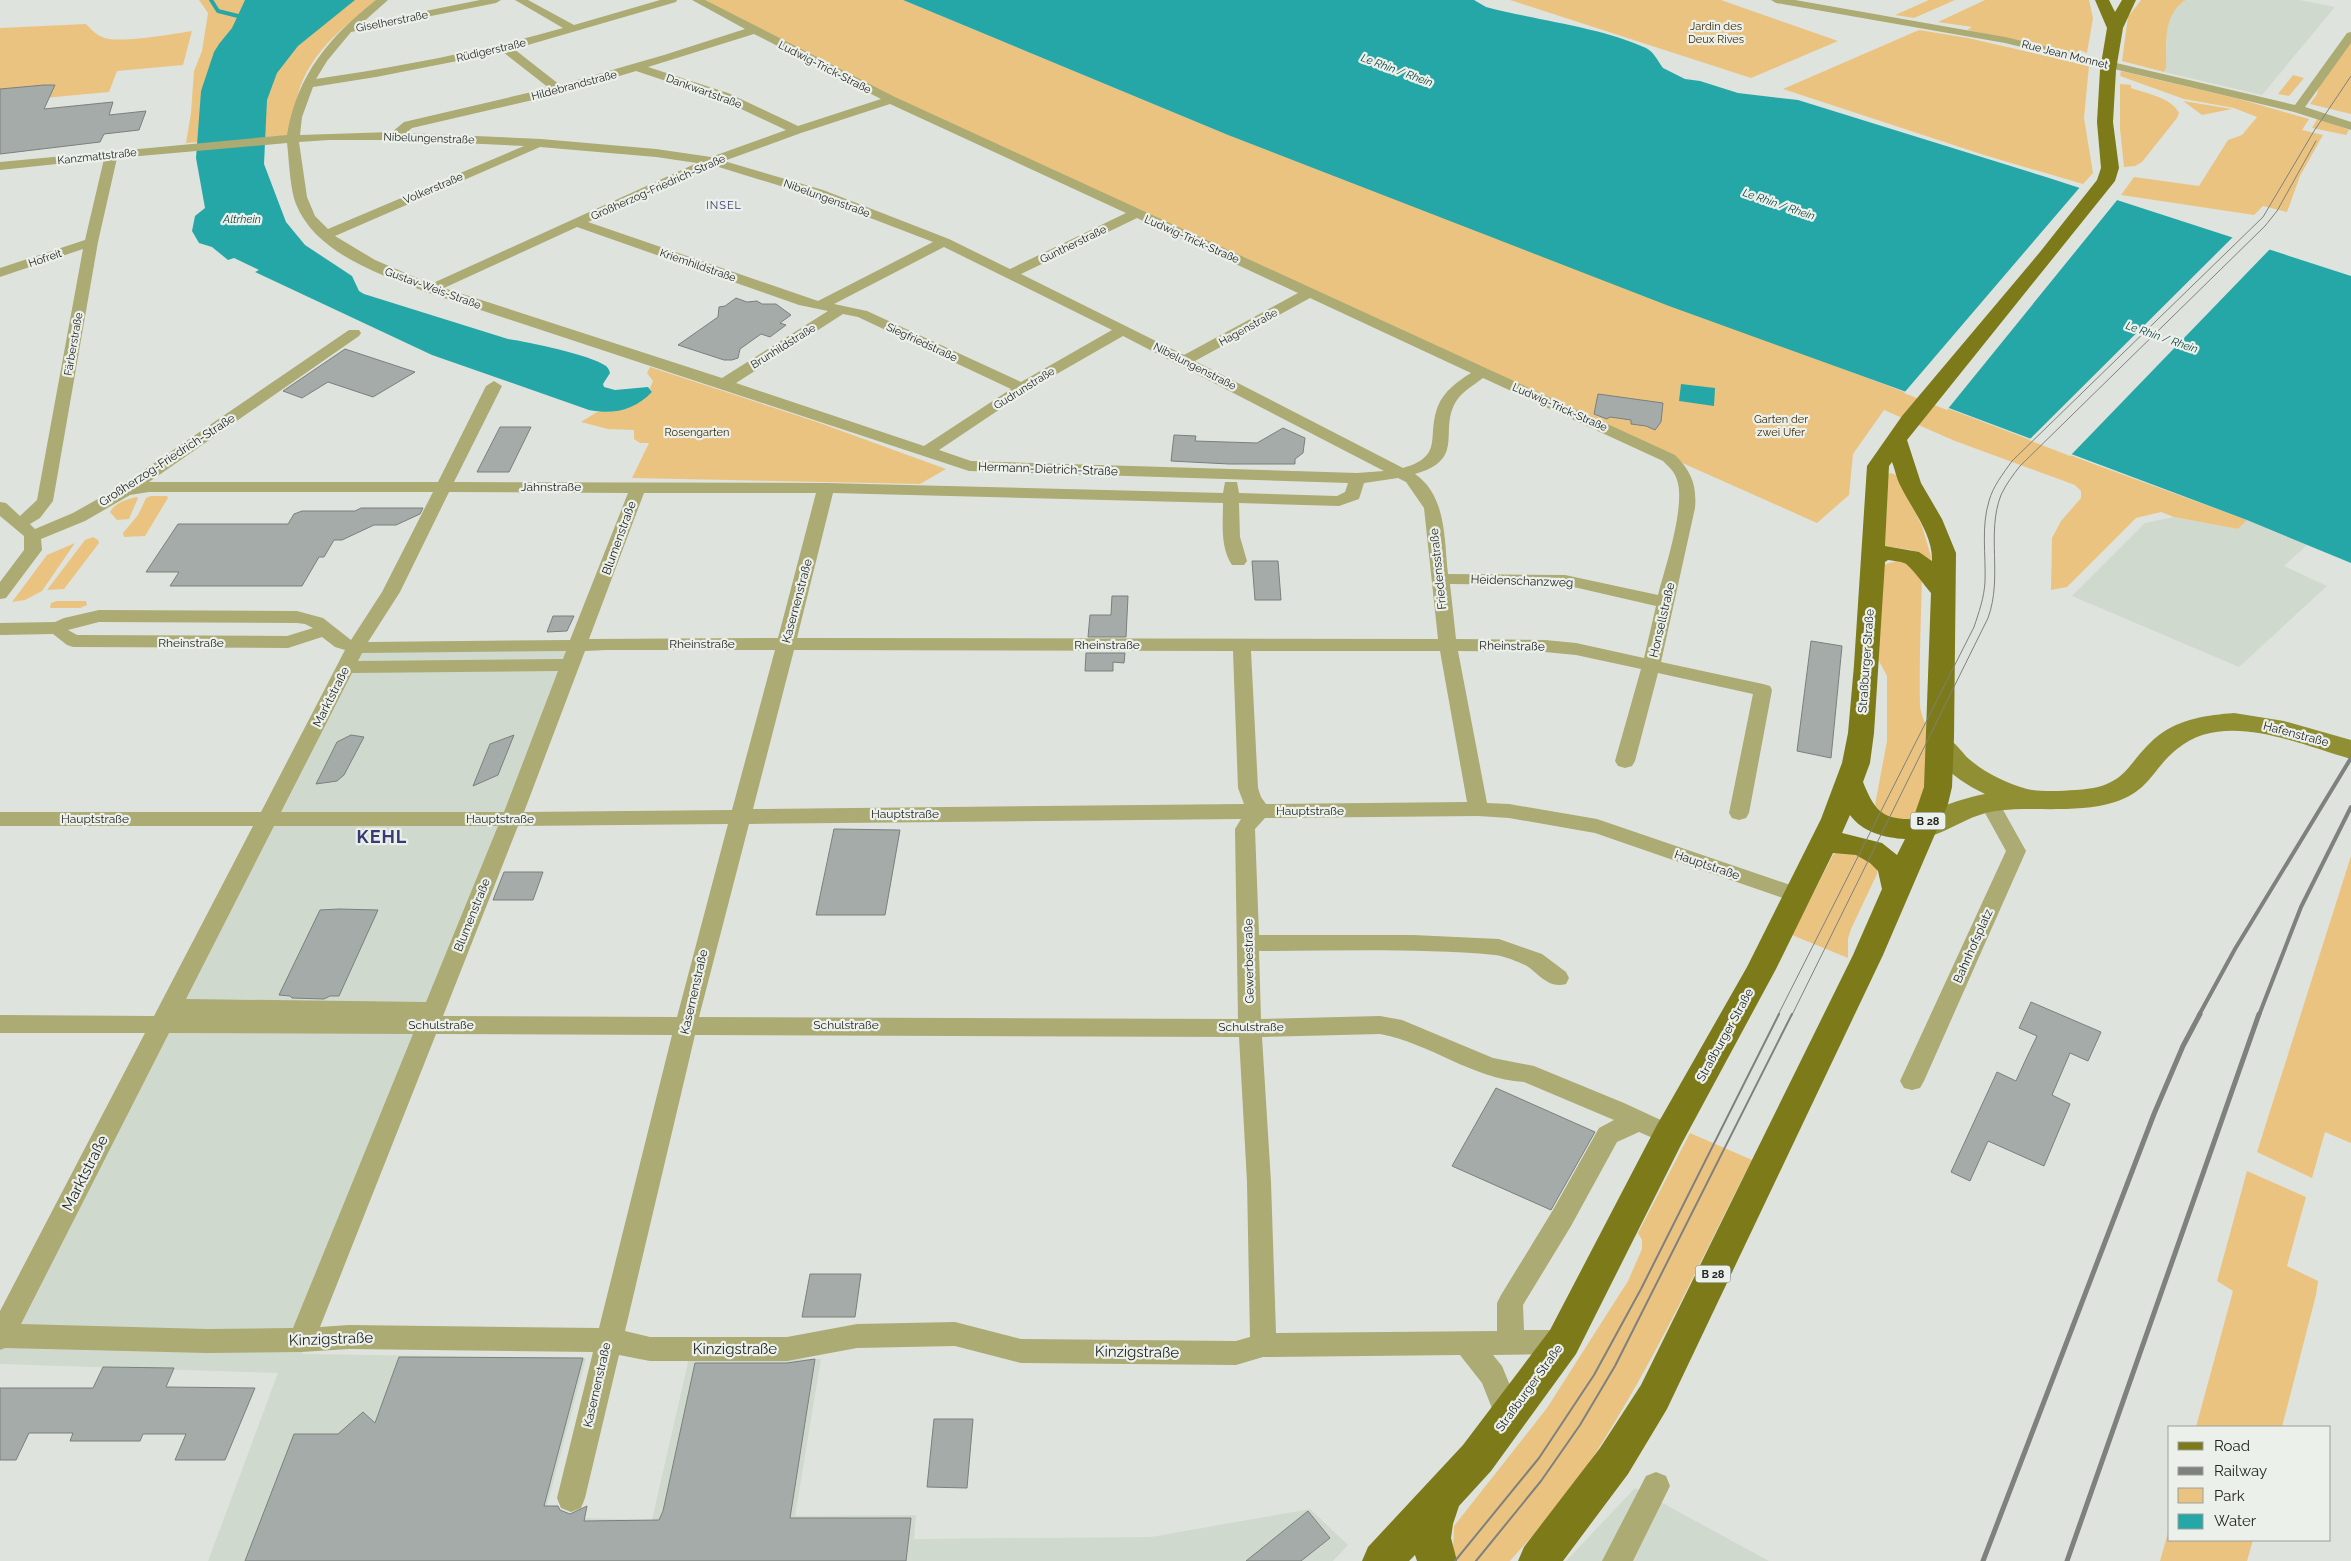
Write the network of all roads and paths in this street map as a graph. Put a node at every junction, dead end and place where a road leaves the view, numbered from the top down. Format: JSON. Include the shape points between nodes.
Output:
{"nodes":[{"id":1,"x":383,"y":0,"type":"edge"},
{"id":2,"x":496,"y":0,"type":"edge"},
{"id":3,"x":520,"y":0,"type":"edge"},
{"id":4,"x":672,"y":0,"type":"edge"},
{"id":5,"x":697,"y":0,"type":"edge"},
{"id":6,"x":1776,"y":0,"type":"edge"},
{"id":7,"x":2102,"y":0,"type":"edge"},
{"id":8,"x":2129,"y":0,"type":"edge"},
{"id":9,"x":2115,"y":28,"type":"junction"},
{"id":10,"x":573,"y":29,"type":"junction"},
{"id":11,"x":346,"y":30,"type":"junction"},
{"id":12,"x":753,"y":30,"type":"junction"},
{"id":13,"x":2351,"y":35,"type":"edge"},
{"id":14,"x":505,"y":48,"type":"junction"},
{"id":15,"x":638,"y":68,"type":"junction"},
{"id":16,"x":307,"y":84,"type":"junction"},
{"id":17,"x":560,"y":90,"type":"junction"},
{"id":18,"x":891,"y":100,"type":"junction"},
{"id":19,"x":2298,"y":109,"type":"junction"},
{"id":20,"x":2350,"y":124,"type":"edge"},
{"id":21,"x":797,"y":130,"type":"junction"},
{"id":22,"x":395,"y":136,"type":"junction"},
{"id":23,"x":286,"y":139,"type":"junction"},
{"id":24,"x":541,"y":143,"type":"junction"},
{"id":25,"x":194,"y":147,"type":"joint"},
{"id":26,"x":111,"y":155,"type":"junction"},
{"id":27,"x":711,"y":161,"type":"junction"},
{"id":28,"x":0,"y":166,"type":"edge"},
{"id":29,"x":1135,"y":214,"type":"junction"},
{"id":30,"x":578,"y":223,"type":"junction"},
{"id":31,"x":326,"y":235,"type":"junction"},
{"id":32,"x":91,"y":242,"type":"junction"},
{"id":33,"x":944,"y":242,"type":"junction"},
{"id":34,"x":0,"y":273,"type":"edge"},
{"id":35,"x":1011,"y":274,"type":"junction"},
{"id":36,"x":431,"y":289,"type":"junction"},
{"id":37,"x":1310,"y":292,"type":"junction"},
{"id":38,"x":819,"y":306,"type":"junction"},
{"id":39,"x":842,"y":309,"type":"junction"},
{"id":40,"x":1123,"y":330,"type":"junction"},
{"id":41,"x":354,"y":334,"type":"dead end"},
{"id":42,"x":1185,"y":361,"type":"junction"},
{"id":43,"x":1482,"y":372,"type":"junction"},
{"id":44,"x":724,"y":384,"type":"junction"},
{"id":45,"x":494,"y":386,"type":"dead end"},
{"id":46,"x":1022,"y":388,"type":"junction"},
{"id":47,"x":1898,"y":440,"type":"junction"},
{"id":48,"x":927,"y":451,"type":"junction"},
{"id":49,"x":969,"y":466,"type":"junction"},
{"id":50,"x":1405,"y":473,"type":"junction"},
{"id":51,"x":1231,"y":474,"type":"junction"},
{"id":52,"x":1685,"y":477,"type":"joint"},
{"id":53,"x":1357,"y":478,"type":"junction"},
{"id":54,"x":445,"y":486,"type":"junction"},
{"id":55,"x":638,"y":487,"type":"junction"},
{"id":56,"x":826,"y":488,"type":"junction"},
{"id":57,"x":125,"y":490,"type":"junction"},
{"id":58,"x":927,"y":492,"type":"junction"},
{"id":59,"x":1230,"y":498,"type":"junction"},
{"id":60,"x":0,"y":507,"type":"edge"},
{"id":61,"x":26,"y":530,"type":"junction"},
{"id":62,"x":1872,"y":558,"type":"junction"},
{"id":63,"x":1238,"y":561,"type":"dead end"},
{"id":64,"x":1438,"y":579,"type":"junction"},
{"id":65,"x":1943,"y":591,"type":"junction"},
{"id":66,"x":0,"y":594,"type":"edge"},
{"id":67,"x":1664,"y":602,"type":"junction"},
{"id":68,"x":58,"y":628,"type":"junction"},
{"id":69,"x":0,"y":629,"type":"edge"},
{"id":70,"x":326,"y":630,"type":"junction"},
{"id":71,"x":785,"y":644,"type":"junction"},
{"id":72,"x":1448,"y":645,"type":"junction"},
{"id":73,"x":578,"y":646,"type":"junction"},
{"id":74,"x":1242,"y":646,"type":"junction"},
{"id":75,"x":356,"y":647,"type":"junction"},
{"id":76,"x":570,"y":666,"type":"junction"},
{"id":77,"x":1651,"y":666,"type":"junction"},
{"id":78,"x":346,"y":667,"type":"junction"},
{"id":79,"x":1941,"y":747,"type":"junction"},
{"id":80,"x":2351,"y":750,"type":"edge"},
{"id":81,"x":1625,"y":762,"type":"dead end"},
{"id":82,"x":1850,"y":782,"type":"junction"},
{"id":83,"x":2027,"y":799,"type":"junction"},
{"id":84,"x":1478,"y":809,"type":"junction"},
{"id":85,"x":1260,"y":812,"type":"junction"},
{"id":86,"x":1739,"y":813,"type":"dead end"},
{"id":87,"x":1994,"y":813,"type":"dead end"},
{"id":88,"x":739,"y":816,"type":"junction"},
{"id":89,"x":0,"y":819,"type":"edge"},
{"id":90,"x":511,"y":819,"type":"junction"},
{"id":91,"x":269,"y":820,"type":"junction"},
{"id":92,"x":1925,"y":828,"type":"junction"},
{"id":93,"x":1823,"y":843,"type":"junction"},
{"id":94,"x":1897,"y":890,"type":"junction"},
{"id":95,"x":1797,"y":895,"type":"junction"},
{"id":96,"x":1249,"y":943,"type":"junction"},
{"id":97,"x":1558,"y":978,"type":"dead end"},
{"id":98,"x":165,"y":1016,"type":"junction"},
{"id":99,"x":431,"y":1018,"type":"junction"},
{"id":100,"x":0,"y":1024,"type":"edge"},
{"id":101,"x":687,"y":1025,"type":"junction"},
{"id":102,"x":1250,"y":1028,"type":"junction"},
{"id":103,"x":1912,"y":1081,"type":"dead end"},
{"id":104,"x":1654,"y":1128,"type":"junction"},
{"id":105,"x":0,"y":1337,"type":"edge"},
{"id":106,"x":301,"y":1340,"type":"junction"},
{"id":107,"x":608,"y":1340,"type":"junction"},
{"id":108,"x":1563,"y":1342,"type":"junction"},
{"id":109,"x":1511,"y":1343,"type":"junction"},
{"id":110,"x":1467,"y":1344,"type":"junction"},
{"id":111,"x":1263,"y":1345,"type":"junction"},
{"id":112,"x":1510,"y":1417,"type":"junction"},
{"id":113,"x":1656,"y":1486,"type":"dead end"},
{"id":114,"x":571,"y":1498,"type":"dead end"},
{"id":115,"x":1442,"y":1498,"type":"junction"},
{"id":116,"x":1382,"y":1561,"type":"edge"},
{"id":117,"x":1438,"y":1561,"type":"edge"},
{"id":118,"x":1538,"y":1561,"type":"edge"},
{"id":119,"x":1617,"y":1561,"type":"edge"}],
"edges":[{"from":1,"to":11,"type":"street","name":"Gustav-Weis-Straße"},
{"from":2,"to":11,"type":"street","name":"Giselherstraße"},
{"from":3,"to":10,"type":"street"},
{"from":4,"to":10,"type":"street","name":"Rüdigerstraße"},
{"from":5,"to":12,"type":"street","name":"Ludwig-Trick-Straße"},
{"from":6,"to":19,"type":"street","name":"Rue Jean Monnet","via":[[1990,36]]},
{"from":7,"to":9,"type":"main road"},
{"from":8,"to":9,"type":"main road","name":"Straßburger Straße"},
{"from":9,"to":47,"type":"main road","name":"Straßburger Straße","via":[[2105,122],[2110,168],[2106,182],[1910,421]]},
{"from":10,"to":14,"type":"street","name":"Rüdigerstraße"},
{"from":11,"to":16,"type":"street","name":"Gustav-Weis-Straße"},
{"from":12,"to":15,"type":"street","name":"Hildebrandstraße"},
{"from":12,"to":18,"type":"street","name":"Ludwig-Trick-Straße"},
{"from":13,"to":19,"type":"street"},
{"from":14,"to":16,"type":"street","name":"Rüdigerstraße","via":[[376,74]]},
{"from":14,"to":17,"type":"street"},
{"from":15,"to":17,"type":"street","name":"Hildebrandstraße"},
{"from":15,"to":21,"type":"street","name":"Dankwartstraße","via":[[724,96]]},
{"from":16,"to":23,"type":"street","name":"Gustav-Weis-Straße"},
{"from":17,"to":22,"type":"street","name":"Hildebrandstraße","via":[[408,125]]},
{"from":18,"to":21,"type":"street","name":"Großherzog-Friedrich-Straße"},
{"from":18,"to":29,"type":"street","name":"Ludwig-Trick-Straße"},
{"from":19,"to":20,"type":"street","name":"Rue Jean Monnet"},
{"from":21,"to":27,"type":"street","name":"Großherzog-Friedrich-Straße"},
{"from":22,"to":23,"type":"street","name":"Nibelungenstraße"},
{"from":22,"to":24,"type":"street","name":"Nibelungenstraße"},
{"from":23,"to":25,"type":"street","name":"Nibelungenstraße"},
{"from":23,"to":31,"type":"street","name":"Gustav-Weis-Straße","via":[[304,209]]},
{"from":24,"to":27,"type":"street","name":"Nibelungenstraße"},
{"from":24,"to":31,"type":"street","name":"Volkerstraße"},
{"from":25,"to":26,"type":"street","name":"Kanzmattstraße"},
{"from":26,"to":28,"type":"street","name":"Kanzmattstraße"},
{"from":26,"to":32,"type":"street","name":"Färberstraße"},
{"from":27,"to":30,"type":"street","name":"Großherzog-Friedrich-Straße"},
{"from":27,"to":33,"type":"street","name":"Nibelungenstraße","via":[[818,193]]},
{"from":29,"to":35,"type":"street","name":"Guntherstraße"},
{"from":29,"to":37,"type":"street","name":"Ludwig-Trick-Straße"},
{"from":30,"to":36,"type":"street","name":"Großherzog-Friedrich-Straße"},
{"from":30,"to":38,"type":"street","name":"Kriemhildstraße"},
{"from":31,"to":36,"type":"street","name":"Gustav-Weis-Straße","via":[[385,271]]},
{"from":32,"to":34,"type":"street","name":"Hofreit"},
{"from":32,"to":61,"type":"street","name":"Färberstraße","via":[[45,501]]},
{"from":33,"to":35,"type":"street","name":"Nibelungenstraße"},
{"from":33,"to":38,"type":"street","name":"Brunhildstraße"},
{"from":35,"to":40,"type":"street","name":"Nibelungenstraße"},
{"from":36,"to":44,"type":"street","name":"Gustav-Weis-Straße"},
{"from":37,"to":42,"type":"street","name":"Hagenstraße"},
{"from":37,"to":43,"type":"street","name":"Ludwig-Trick-Straße"},
{"from":38,"to":39,"type":"street","name":"Siegfriedstraße"},
{"from":39,"to":44,"type":"street","name":"Brunhildstraße"},
{"from":39,"to":46,"type":"street","name":"Siegfriedstraße","via":[[862,314]]},
{"from":40,"to":42,"type":"street","name":"Nibelungenstraße"},
{"from":40,"to":46,"type":"street","name":"Gudrunstraße"},
{"from":41,"to":57,"type":"street","name":"Großherzog-Friedrich-Straße"},
{"from":42,"to":50,"type":"street","name":"Nibelungenstraße"},
{"from":43,"to":50,"type":"street","via":[[1449,400],[1444,410],[1437,456]]},
{"from":43,"to":52,"type":"street","name":"Ludwig-Trick-Straße","via":[[1646,446],[1669,458]]},
{"from":44,"to":48,"type":"street","name":"Hermann-Dietrich-Straße"},
{"from":45,"to":54,"type":"street","name":"Marktstraße"},
{"from":46,"to":48,"type":"street","name":"Gudrunstraße"},
{"from":47,"to":62,"type":"main road","name":"Straßburger Straße","via":[[1878,466]]},
{"from":47,"to":65,"type":"main road","number":"B 28","via":[[1910,483],[1944,553]]},
{"from":48,"to":49,"type":"street","name":"Hermann-Dietrich-Straße"},
{"from":49,"to":51,"type":"street","name":"Hermann-Dietrich-Straße"},
{"from":49,"to":58,"type":"street"},
{"from":50,"to":53,"type":"street","name":"Hermann-Dietrich-Straße"},
{"from":50,"to":64,"type":"street","name":"Friedensstraße","via":[[1421,488],[1432,508]]},
{"from":51,"to":53,"type":"street","name":"Hermann-Dietrich-Straße"},
{"from":51,"to":59,"type":"street"},
{"from":52,"to":67,"type":"street","name":"Honsellstraße","via":[[1687,508]]},
{"from":53,"to":59,"type":"street","name":"Hermann-Dietrich-Straße","via":[[1353,495],[1339,501]]},
{"from":54,"to":55,"type":"street","name":"Jahnstraße"},
{"from":54,"to":57,"type":"street","name":"Jahnstraße","via":[[149,487]]},
{"from":54,"to":75,"type":"street","name":"Marktstraße","via":[[390,592]]},
{"from":55,"to":56,"type":"street","name":"Jahnstraße"},
{"from":55,"to":73,"type":"street","name":"Blumenstraße"},
{"from":56,"to":58,"type":"street","name":"Jahnstraße"},
{"from":56,"to":71,"type":"street","name":"Kasernenstraße"},
{"from":57,"to":61,"type":"street","name":"Großherzog-Friedrich-Straße","via":[[79,517]]},
{"from":58,"to":59,"type":"street","name":"Hermann-Dietrich-Straße"},
{"from":59,"to":63,"type":"street","via":[[1231,537]]},
{"from":60,"to":61,"type":"street"},
{"from":61,"to":66,"type":"street","via":[[33,550]]},
{"from":62,"to":65,"type":"main road","via":[[1886,553],[1911,557],[1922,564],[1926,574]]},
{"from":62,"to":82,"type":"main road","name":"Straßburger Straße","via":[[1861,733]]},
{"from":64,"to":67,"type":"street","name":"Heidenschanzweg","via":[[1565,580]]},
{"from":64,"to":72,"type":"street","name":"Friedensstraße"},
{"from":65,"to":79,"type":"main road","number":"B 28"},
{"from":67,"to":77,"type":"street","name":"Honsellstraße"},
{"from":68,"to":69,"type":"street","name":"Rheinstraße"},
{"from":68,"to":70,"type":"street","name":"Rheinstraße","via":[[99,616],[267,617],[308,618],[317,620]]},
{"from":68,"to":70,"type":"street","name":"Rheinstraße","via":[[73,641],[141,642],[288,642]]},
{"from":70,"to":75,"type":"street","name":"Rheinstraße","via":[[337,640]]},
{"from":71,"to":73,"type":"street","name":"Rheinstraße"},
{"from":71,"to":74,"type":"street","name":"Rheinstraße"},
{"from":71,"to":88,"type":"street","name":"Kasernenstraße"},
{"from":72,"to":74,"type":"street","name":"Rheinstraße"},
{"from":72,"to":77,"type":"street","name":"Rheinstraße","via":[[1576,649]]},
{"from":72,"to":84,"type":"street","name":"Friedensstraße"},
{"from":73,"to":75,"type":"street","name":"Rheinstraße"},
{"from":73,"to":76,"type":"street","name":"Blumenstraße"},
{"from":74,"to":85,"type":"street","via":[[1248,788]]},
{"from":75,"to":78,"type":"street","name":"Marktstraße"},
{"from":76,"to":78,"type":"street"},
{"from":76,"to":90,"type":"street","name":"Blumenstraße"},
{"from":77,"to":81,"type":"street","name":"Honsellstraße"},
{"from":77,"to":86,"type":"street","name":"Rheinstraße","via":[[1763,690]]},
{"from":78,"to":91,"type":"street","name":"Marktstraße"},
{"from":79,"to":83,"type":"street","name":"Hafenstraße","via":[[1955,764],[1975,779]]},
{"from":79,"to":92,"type":"main road","number":"B 28","via":[[1938,787]]},
{"from":80,"to":83,"type":"street","name":"Hafenstraße","via":[[2269,725],[2246,722],[2208,725],[2170,740],[2140,775],[2119,791],[2082,800]]},
{"from":82,"to":92,"type":"main road","name":"Hafenstraße","via":[[1863,813],[1876,821],[1897,830]]},
{"from":82,"to":93,"type":"main road","name":"Straßburger Straße"},
{"from":83,"to":92,"type":"street","name":"Hafenstraße","via":[[1964,809]]},
{"from":84,"to":85,"type":"street","name":"Hauptstraße"},
{"from":84,"to":95,"type":"street","name":"Hauptstraße","via":[[1509,810],[1597,826]]},
{"from":85,"to":88,"type":"street","name":"Hauptstraße"},
{"from":85,"to":96,"type":"street","name":"Gewerbestraße","via":[[1245,829]]},
{"from":87,"to":103,"type":"street","name":"Bahnhofsplatz","via":[[2016,851]]},
{"from":88,"to":90,"type":"street","name":"Hauptstraße"},
{"from":88,"to":101,"type":"street","name":"Kasernenstraße"},
{"from":89,"to":91,"type":"street","name":"Hauptstraße"},
{"from":90,"to":91,"type":"street","name":"Hauptstraße"},
{"from":90,"to":99,"type":"street","name":"Blumenstraße"},
{"from":91,"to":98,"type":"street","name":"Marktstraße"},
{"from":92,"to":94,"type":"main road","number":"B 28"},
{"from":93,"to":94,"type":"main road","via":[[1850,843],[1874,851],[1891,869]]},
{"from":93,"to":95,"type":"main road","name":"Straßburger Straße"},
{"from":94,"to":118,"type":"main road","number":"B 28","via":[[1654,1397],[1614,1461]]},
{"from":95,"to":104,"type":"main road","name":"Straßburger Straße","via":[[1761,969]]},
{"from":96,"to":97,"type":"street","via":[[1499,947],[1534,960]]},
{"from":96,"to":102,"type":"street","name":"Gewerbestraße"},
{"from":98,"to":99,"type":"street","name":"Schulstraße"},
{"from":98,"to":100,"type":"street","name":"Schulstraße"},
{"from":98,"to":105,"type":"street","name":"Marktstraße"},
{"from":99,"to":101,"type":"street","name":"Schulstraße"},
{"from":99,"to":106,"type":"street","name":"Blumenstraße"},
{"from":101,"to":102,"type":"street","name":"Schulstraße"},
{"from":101,"to":107,"type":"street","name":"Kasernenstraße"},
{"from":102,"to":104,"type":"street","name":"Schulstraße","via":[[1395,1027],[1487,1066],[1526,1073]]},
{"from":102,"to":111,"type":"street","name":"Gewerbestraße","via":[[1259,1182]]},
{"from":104,"to":108,"type":"main road","name":"Straßburger Straße"},
{"from":104,"to":109,"type":"street","via":[[1624,1126],[1608,1135],[1510,1303]]},
{"from":105,"to":106,"type":"street","name":"Kinzigstraße"},
{"from":106,"to":107,"type":"street","name":"Kinzigstraße","via":[[349,1337]]},
{"from":107,"to":111,"type":"street","name":"Kinzigstraße","via":[[650,1349],[788,1349],[858,1336],[955,1334],[1022,1351],[1236,1353]]},
{"from":107,"to":114,"type":"street","name":"Kasernenstraße"},
{"from":108,"to":109,"type":"street","name":"Kinzigstraße"},
{"from":108,"to":112,"type":"main road","name":"Straßburger Straße"},
{"from":109,"to":110,"type":"street","name":"Kinzigstraße"},
{"from":110,"to":111,"type":"street","name":"Kinzigstraße"},
{"from":110,"to":112,"type":"street","via":[[1492,1376]]},
{"from":112,"to":115,"type":"main road","name":"Straßburger Straße"},
{"from":113,"to":119,"type":"street"},
{"from":115,"to":116,"type":"main road","name":"Straßburger Straße"},
{"from":115,"to":117,"type":"main road","via":[[1432,1526],[1431,1548]]}]}
